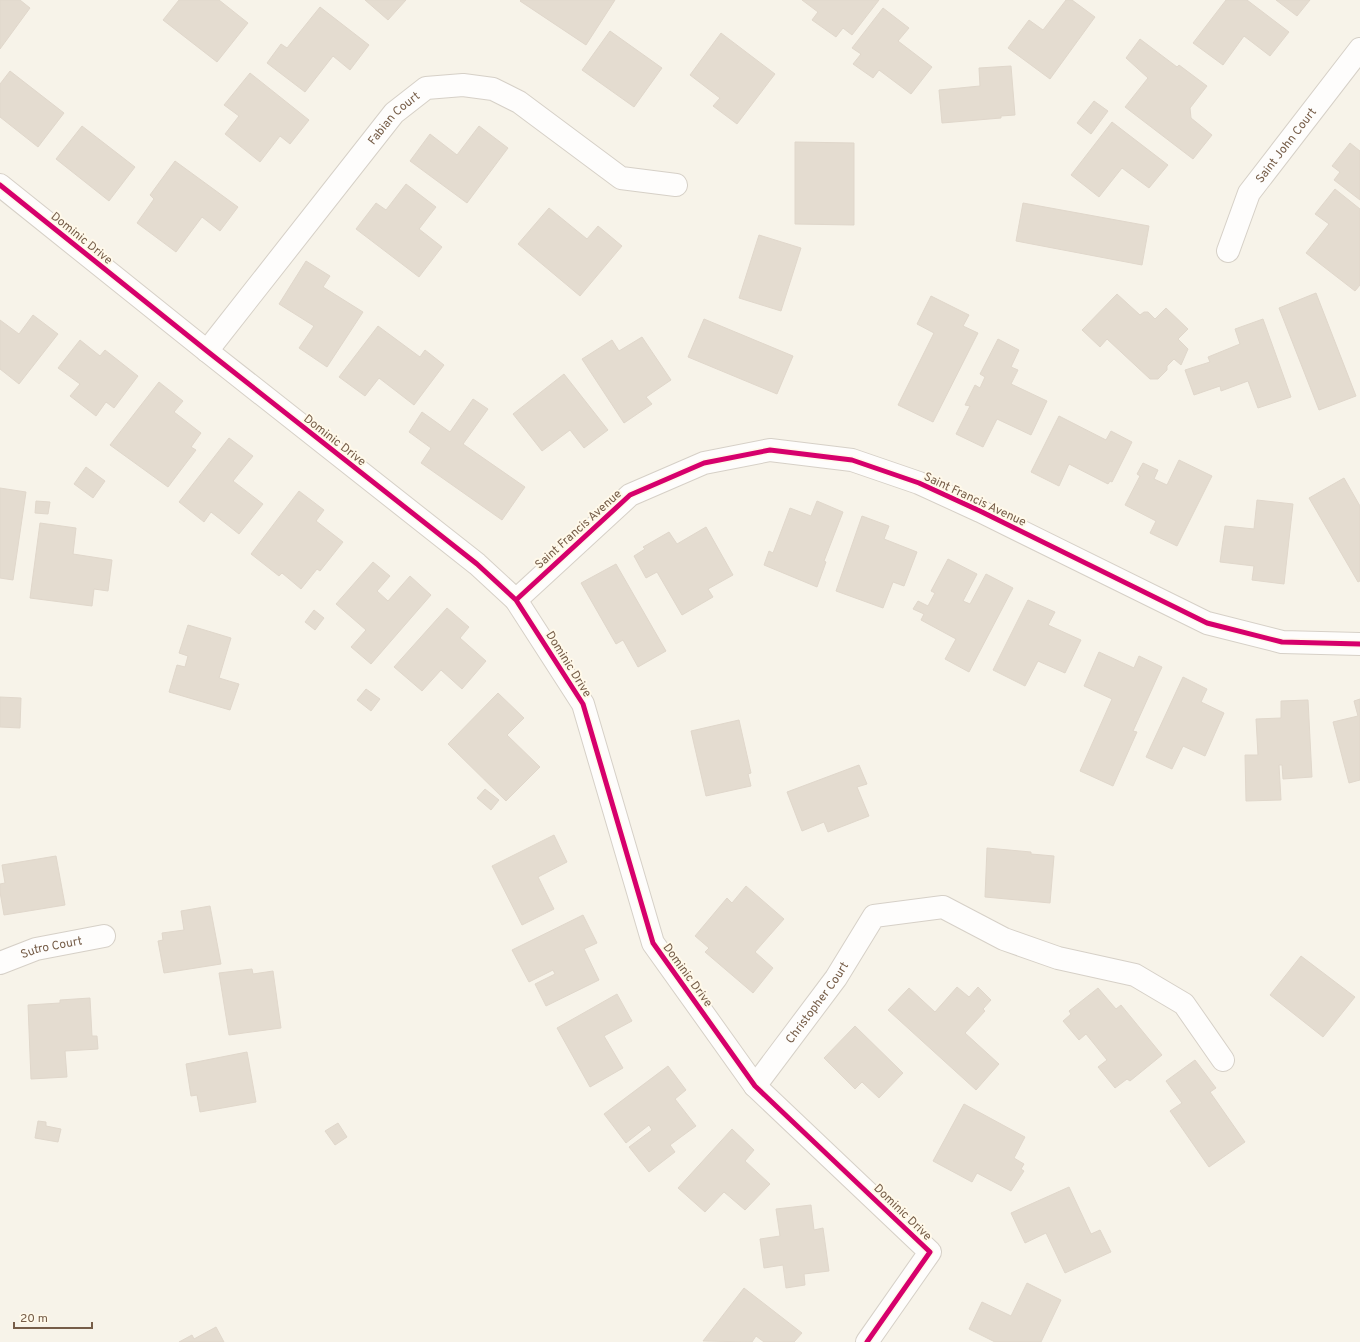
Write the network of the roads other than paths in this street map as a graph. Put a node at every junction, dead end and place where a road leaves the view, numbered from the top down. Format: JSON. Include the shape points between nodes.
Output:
{"nodes":[{"id":1,"x":1360,"y":50,"type":"edge"},
{"id":2,"x":0,"y":184,"type":"edge"},
{"id":3,"x":676,"y":185,"type":"dead end"},
{"id":4,"x":1228,"y":251,"type":"dead end"},
{"id":5,"x":206,"y":351,"type":"junction"},
{"id":6,"x":516,"y":600,"type":"junction"},
{"id":7,"x":1360,"y":644,"type":"edge"},
{"id":8,"x":104,"y":936,"type":"dead end"},
{"id":9,"x":0,"y":963,"type":"edge"},
{"id":10,"x":1223,"y":1060,"type":"dead end"},
{"id":11,"x":756,"y":1086,"type":"junction"},
{"id":12,"x":867,"y":1342,"type":"edge"}],
"edges":[{"from":1,"to":4,"type":"street","name":"Saint John Court","via":[[1249,193]]},
{"from":2,"to":5,"type":"street","name":"Dominic Drive"},
{"from":3,"to":5,"type":"street","name":"Fabian Court","via":[[621,178],[519,102],[493,89],[463,85],[426,88],[394,113]]},
{"from":5,"to":6,"type":"street","name":"Dominic Drive","via":[[470,559]]},
{"from":6,"to":7,"type":"street","name":"Saint Francis Avenue","via":[[630,495],[704,463],[770,450],[852,460],[919,483],[1207,623],[1282,642]]},
{"from":6,"to":11,"type":"street","name":"Dominic Drive","via":[[583,704],[653,944]]},
{"from":8,"to":9,"type":"street","name":"Sutro Court","via":[[36,948]]},
{"from":10,"to":11,"type":"street","name":"Christopher Court","via":[[1184,1004],[1135,975],[1058,958],[1004,939],[943,907],[874,916],[836,978]]},
{"from":11,"to":12,"type":"street","name":"Dominic Drive","via":[[930,1252]]}]}
